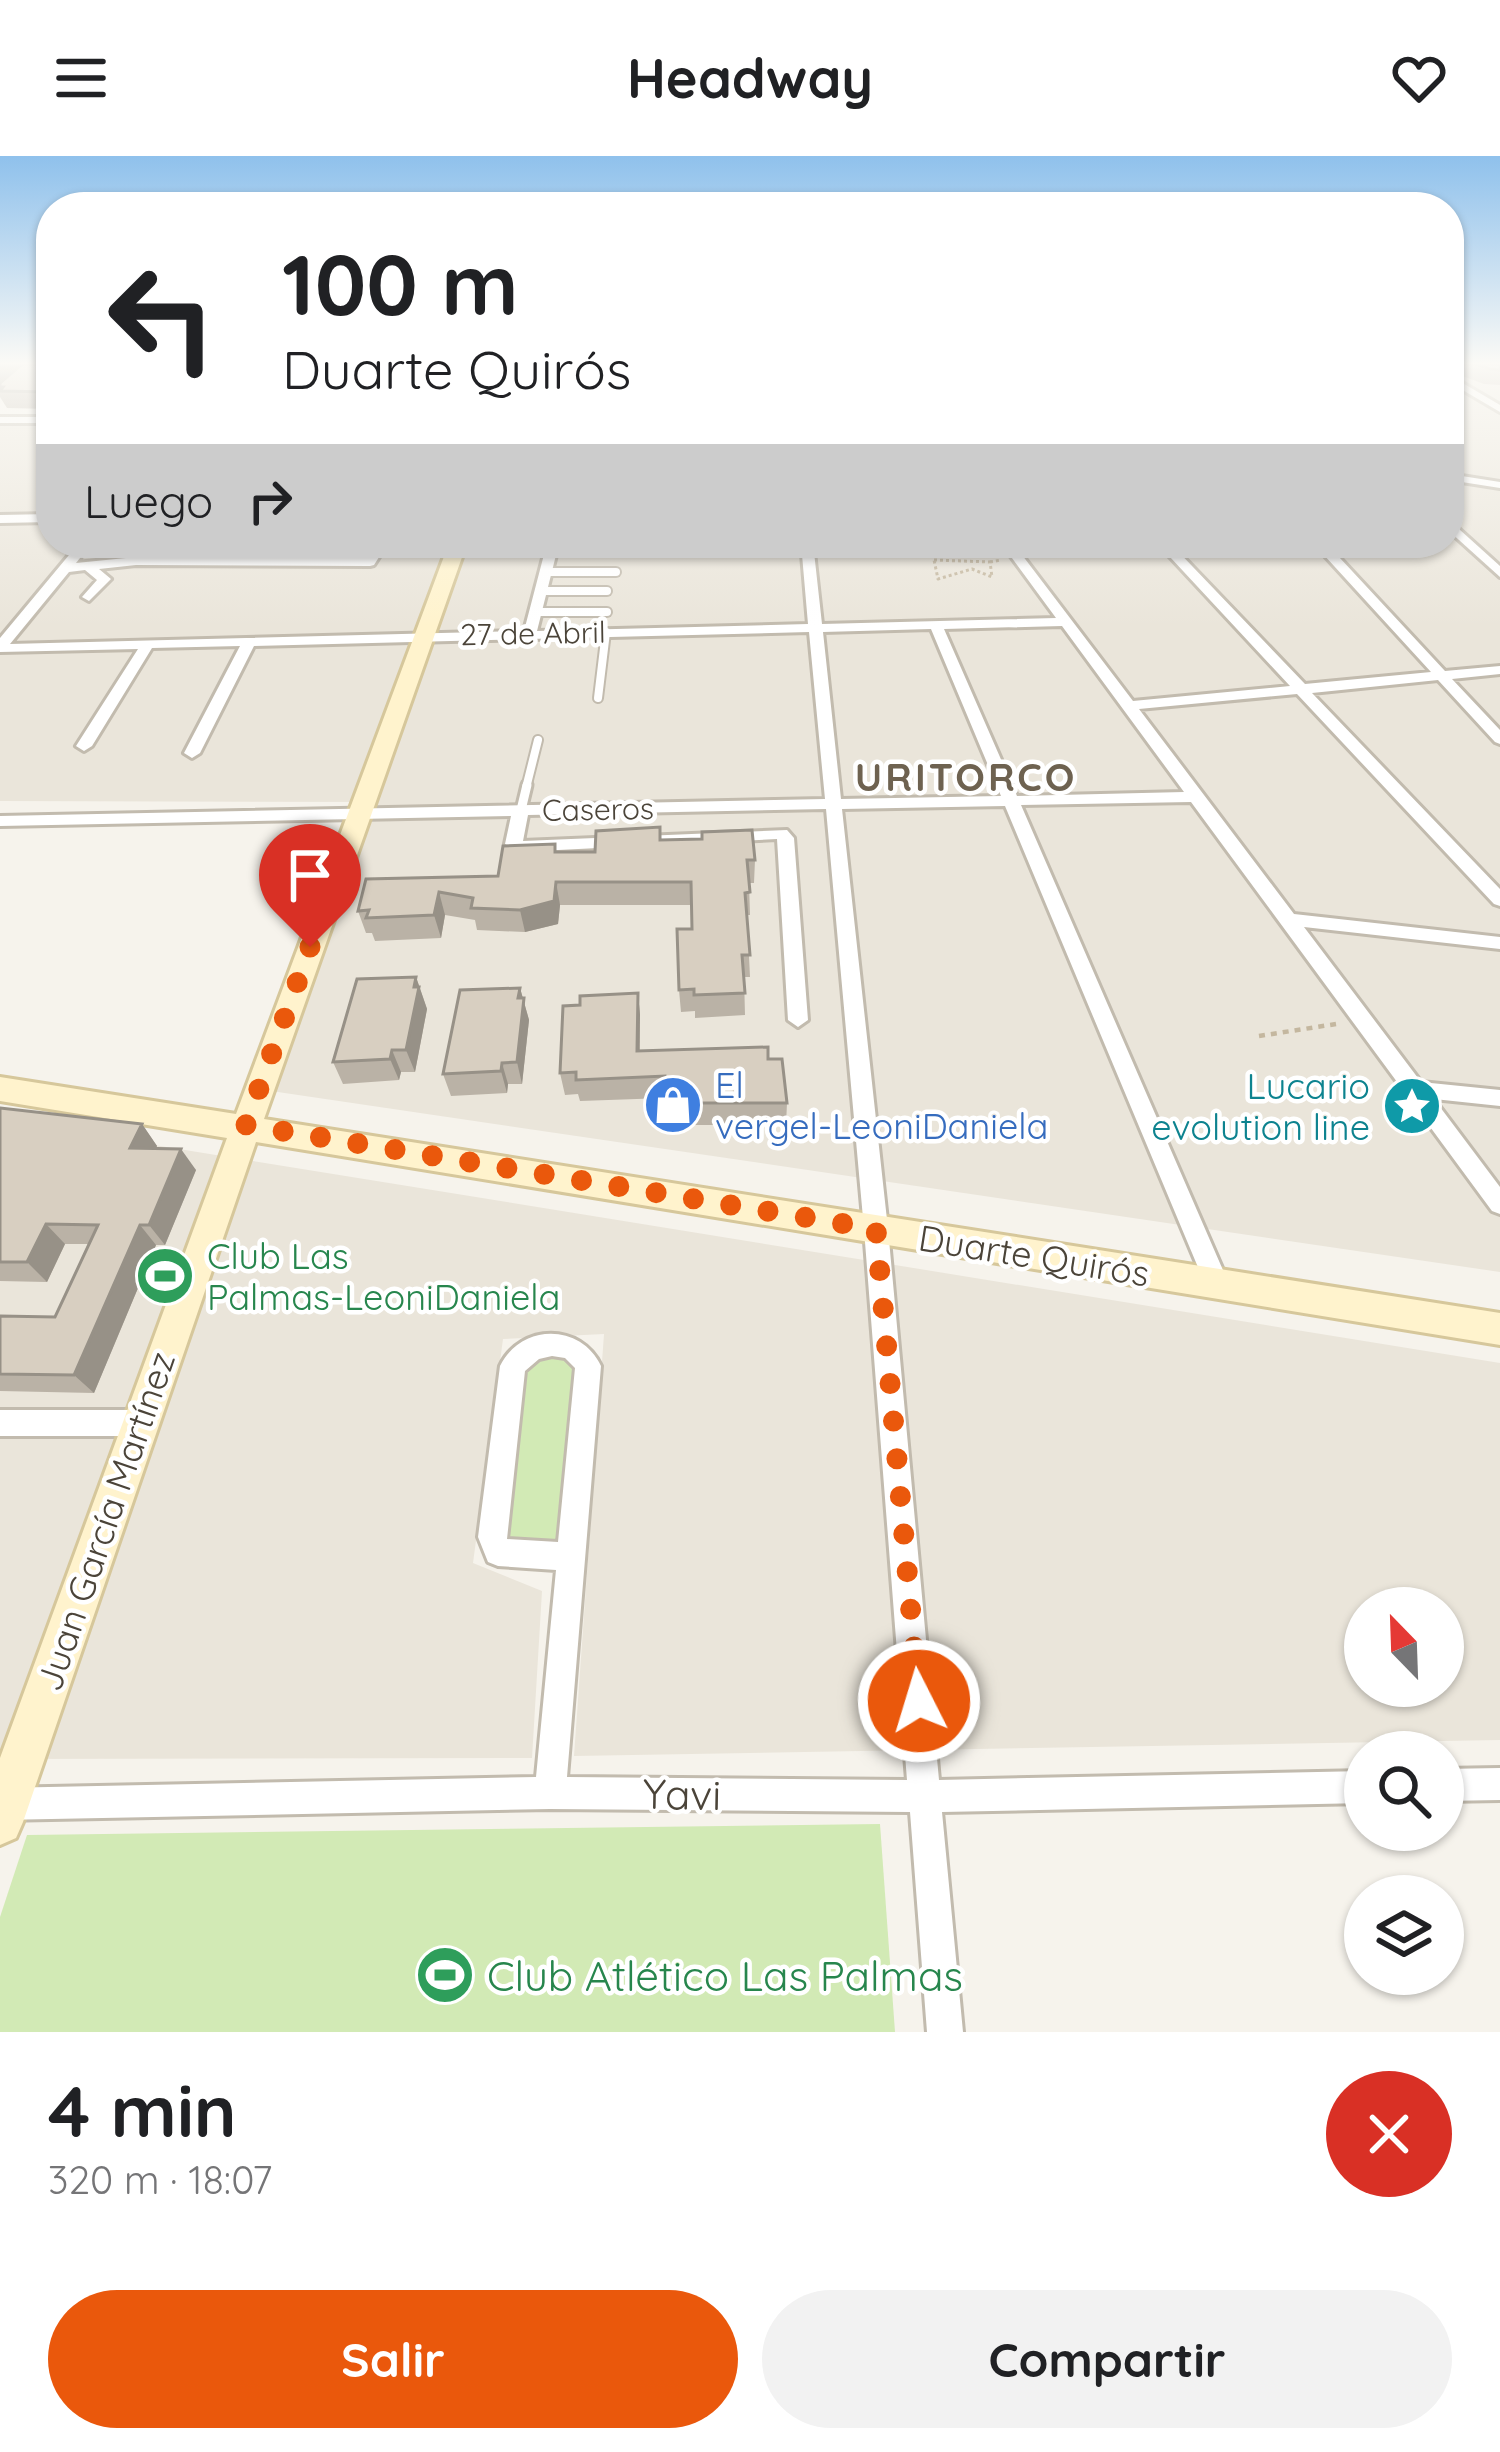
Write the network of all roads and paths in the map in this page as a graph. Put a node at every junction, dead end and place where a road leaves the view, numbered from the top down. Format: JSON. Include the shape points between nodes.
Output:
{"nodes":[{"id":1,"x":1464,"y":479,"type":"edge"},
{"id":2,"x":1500,"y":485,"type":"edge"},
{"id":3,"x":36,"y":518,"type":"edge"},
{"id":4,"x":0,"y":519,"type":"edge"},
{"id":5,"x":1464,"y":538,"type":"edge"},
{"id":6,"x":73,"y":558,"type":"edge"},
{"id":7,"x":373,"y":558,"type":"edge"},
{"id":8,"x":452,"y":558,"type":"edge"},
{"id":9,"x":549,"y":558,"type":"edge"},
{"id":10,"x":808,"y":558,"type":"edge"},
{"id":11,"x":998,"y":558,"type":"edge"},
{"id":12,"x":1018,"y":558,"type":"edge"},
{"id":13,"x":1177,"y":558,"type":"edge"},
{"id":14,"x":1333,"y":558,"type":"edge"},
{"id":15,"x":990,"y":562,"type":"junction"},
{"id":16,"x":65,"y":568,"type":"junction"},
{"id":17,"x":90,"y":568,"type":"junction"},
{"id":18,"x":546,"y":572,"type":"junction"},
{"id":19,"x":616,"y":572,"type":"dead end"},
{"id":20,"x":1500,"y":572,"type":"edge"},
{"id":21,"x":541,"y":591,"type":"junction"},
{"id":22,"x":607,"y":591,"type":"dead end"},
{"id":23,"x":89,"y":597,"type":"dead end"},
{"id":24,"x":607,"y":611,"type":"dead end"},
{"id":25,"x":536,"y":612,"type":"junction"},
{"id":26,"x":1066,"y":622,"type":"junction"},
{"id":27,"x":935,"y":623,"type":"junction"},
{"id":28,"x":816,"y":626,"type":"junction"},
{"id":29,"x":606,"y":632,"type":"junction"},
{"id":30,"x":530,"y":633,"type":"junction"},
{"id":31,"x":422,"y":635,"type":"junction"},
{"id":32,"x":250,"y":640,"type":"junction"},
{"id":33,"x":149,"y":642,"type":"junction"},
{"id":34,"x":0,"y":648,"type":"edge"},
{"id":35,"x":1500,"y":670,"type":"edge"},
{"id":36,"x":1441,"y":676,"type":"junction"},
{"id":37,"x":1297,"y":690,"type":"junction"},
{"id":38,"x":598,"y":698,"type":"dead end"},
{"id":39,"x":1129,"y":706,"type":"junction"},
{"id":40,"x":1500,"y":739,"type":"edge"},
{"id":41,"x":538,"y":740,"type":"dead end"},
{"id":42,"x":84,"y":746,"type":"dead end"},
{"id":43,"x":192,"y":754,"type":"dead end"},
{"id":44,"x":1196,"y":797,"type":"junction"},
{"id":45,"x":1012,"y":801,"type":"junction"},
{"id":46,"x":830,"y":805,"type":"junction"},
{"id":47,"x":521,"y":810,"type":"junction"},
{"id":48,"x":359,"y":813,"type":"junction"},
{"id":49,"x":0,"y":821,"type":"edge"},
{"id":50,"x":1500,"y":900,"type":"edge"},
{"id":51,"x":1286,"y":919,"type":"junction"},
{"id":52,"x":1500,"y":943,"type":"edge"},
{"id":53,"x":798,"y":1020,"type":"dead end"},
{"id":54,"x":1363,"y":1020,"type":"junction"},
{"id":55,"x":1259,"y":1036,"type":"dead end"},
{"id":56,"x":0,"y":1089,"type":"edge"},
{"id":57,"x":1414,"y":1089,"type":"junction"},
{"id":58,"x":1500,"y":1099,"type":"edge"},
{"id":59,"x":246,"y":1125,"type":"junction"},
{"id":60,"x":1500,"y":1204,"type":"edge"},
{"id":61,"x":876,"y":1229,"type":"junction"},
{"id":62,"x":1217,"y":1284,"type":"junction"},
{"id":63,"x":1500,"y":1329,"type":"edge"},
{"id":64,"x":139,"y":1423,"type":"junction"},
{"id":65,"x":0,"y":1424,"type":"edge"},
{"id":66,"x":568,"y":1557,"type":"junction"},
{"id":67,"x":1500,"y":1784,"type":"edge"},
{"id":68,"x":1464,"y":1785,"type":"edge"},
{"id":69,"x":1344,"y":1787,"type":"edge"},
{"id":70,"x":550,"y":1792,"type":"junction"},
{"id":71,"x":928,"y":1796,"type":"junction"},
{"id":72,"x":2,"y":1810,"type":"edge"},
{"id":73,"x":945,"y":2032,"type":"edge"}],
"edges":[{"from":1,"to":2,"type":"street"},
{"from":3,"to":4,"type":"street"},
{"from":5,"to":20,"type":"street"},
{"from":6,"to":16,"type":"street"},
{"from":7,"to":17,"type":"street"},
{"from":8,"to":31,"type":"main road","name":"Juan García Martínez"},
{"from":9,"to":18,"type":"street"},
{"from":10,"to":28,"type":"street"},
{"from":11,"to":15,"type":"path"},
{"from":12,"to":26,"type":"street"},
{"from":13,"to":37,"type":"street"},
{"from":14,"to":36,"type":"street"},
{"from":15,"to":15,"type":"path","via":[[992,577],[972,569],[938,579],[934,560]]},
{"from":16,"to":17,"type":"street"},
{"from":16,"to":34,"type":"street"},
{"from":17,"to":23,"type":"street","via":[[105,579]]},
{"from":18,"to":19,"type":"lane"},
{"from":18,"to":21,"type":"street"},
{"from":21,"to":22,"type":"lane"},
{"from":21,"to":25,"type":"street"},
{"from":24,"to":25,"type":"lane"},
{"from":25,"to":30,"type":"street"},
{"from":26,"to":27,"type":"street","name":"27 de Abril"},
{"from":26,"to":39,"type":"street"},
{"from":27,"to":28,"type":"street","name":"27 de Abril"},
{"from":27,"to":45,"type":"street"},
{"from":28,"to":29,"type":"street","name":"27 de Abril"},
{"from":28,"to":46,"type":"street"},
{"from":29,"to":30,"type":"street","name":"27 de Abril"},
{"from":29,"to":38,"type":"lane"},
{"from":30,"to":31,"type":"street","name":"27 de Abril"},
{"from":31,"to":32,"type":"street","name":"27 de Abril"},
{"from":31,"to":48,"type":"main road","name":"Juan García Martínez"},
{"from":32,"to":33,"type":"street","name":"27 de Abril"},
{"from":32,"to":43,"type":"street"},
{"from":33,"to":34,"type":"street","name":"27 de Abril"},
{"from":33,"to":42,"type":"street"},
{"from":35,"to":36,"type":"street"},
{"from":36,"to":37,"type":"street"},
{"from":36,"to":40,"type":"street"},
{"from":37,"to":39,"type":"street"},
{"from":37,"to":50,"type":"street"},
{"from":39,"to":44,"type":"street"},
{"from":41,"to":47,"type":"lane"},
{"from":44,"to":45,"type":"street","name":"Caseros"},
{"from":44,"to":51,"type":"street"},
{"from":45,"to":46,"type":"street","name":"Caseros"},
{"from":45,"to":62,"type":"street"},
{"from":46,"to":47,"type":"street","name":"Caseros"},
{"from":46,"to":61,"type":"street"},
{"from":47,"to":48,"type":"street","name":"Caseros"},
{"from":47,"to":53,"type":"street","via":[[518,847],[781,834]]},
{"from":48,"to":49,"type":"street","name":"Caseros"},
{"from":48,"to":59,"type":"main road","name":"Juan García Martínez"},
{"from":51,"to":52,"type":"street"},
{"from":51,"to":54,"type":"street"},
{"from":54,"to":55,"type":"path"},
{"from":54,"to":57,"type":"street"},
{"from":56,"to":59,"type":"main road","name":"Duarte Quirós"},
{"from":57,"to":58,"type":"street"},
{"from":57,"to":60,"type":"street"},
{"from":59,"to":61,"type":"main road","name":"Duarte Quirós"},
{"from":59,"to":64,"type":"main road","name":"Juan García Martínez"},
{"from":61,"to":62,"type":"main road","name":"Duarte Quirós"},
{"from":61,"to":71,"type":"street"},
{"from":62,"to":63,"type":"main road","name":"Duarte Quirós"},
{"from":64,"to":65,"type":"street"},
{"from":64,"to":72,"type":"main road","name":"Juan García Martínez"},
{"from":66,"to":66,"type":"street","via":[[588,1366],[574,1346],[539,1347],[513,1366],[492,1537],[498,1552]]},
{"from":66,"to":70,"type":"street"},
{"from":67,"to":68,"type":"street"},
{"from":69,"to":71,"type":"street","name":"Yavi"},
{"from":70,"to":71,"type":"street","name":"Yavi"},
{"from":70,"to":72,"type":"street","name":"Yavi"},
{"from":71,"to":73,"type":"street"}]}
